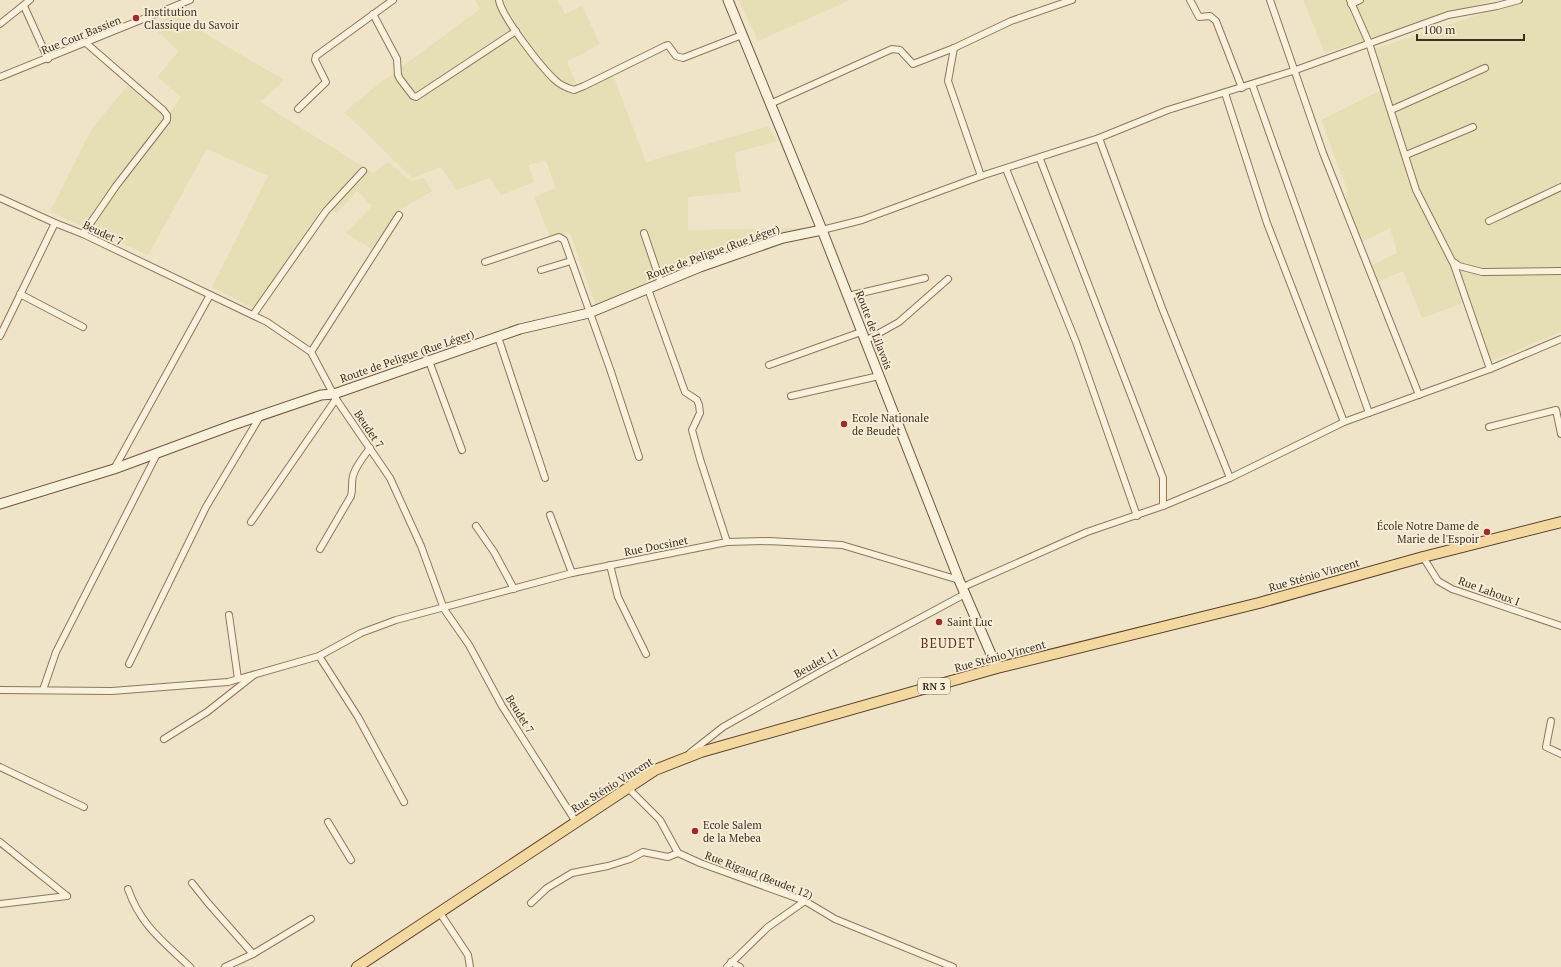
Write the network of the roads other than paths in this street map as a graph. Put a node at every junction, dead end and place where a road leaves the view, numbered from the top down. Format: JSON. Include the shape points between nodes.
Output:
{"nodes":[{"id":1,"x":30,"y":0,"type":"edge"},
{"id":2,"x":190,"y":0,"type":"edge"},
{"id":3,"x":393,"y":0,"type":"edge"},
{"id":4,"x":499,"y":0,"type":"edge"},
{"id":5,"x":728,"y":0,"type":"edge"},
{"id":6,"x":1072,"y":0,"type":"edge"},
{"id":7,"x":1190,"y":0,"type":"edge"},
{"id":8,"x":1270,"y":0,"type":"edge"},
{"id":9,"x":1360,"y":0,"type":"edge"},
{"id":10,"x":1519,"y":0,"type":"edge"},
{"id":11,"x":1350,"y":2,"type":"edge"},
{"id":12,"x":24,"y":6,"type":"junction"},
{"id":13,"x":373,"y":14,"type":"junction"},
{"id":14,"x":0,"y":24,"type":"edge"},
{"id":15,"x":516,"y":31,"type":"junction"},
{"id":16,"x":742,"y":35,"type":"junction"},
{"id":17,"x":86,"y":43,"type":"junction"},
{"id":18,"x":1369,"y":43,"type":"junction"},
{"id":19,"x":954,"y":48,"type":"junction"},
{"id":20,"x":48,"y":59,"type":"junction"},
{"id":21,"x":1485,"y":68,"type":"dead end"},
{"id":22,"x":1293,"y":71,"type":"junction"},
{"id":23,"x":0,"y":77,"type":"edge"},
{"id":24,"x":1252,"y":84,"type":"junction"},
{"id":25,"x":1242,"y":88,"type":"junction"},
{"id":26,"x":1225,"y":94,"type":"junction"},
{"id":27,"x":770,"y":104,"type":"junction"},
{"id":28,"x":298,"y":109,"type":"dead end"},
{"id":29,"x":1391,"y":110,"type":"junction"},
{"id":30,"x":1472,"y":128,"type":"dead end"},
{"id":31,"x":1099,"y":138,"type":"junction"},
{"id":32,"x":1406,"y":155,"type":"junction"},
{"id":33,"x":1040,"y":159,"type":"junction"},
{"id":34,"x":1006,"y":169,"type":"junction"},
{"id":35,"x":363,"y":171,"type":"dead end"},
{"id":36,"x":981,"y":176,"type":"junction"},
{"id":37,"x":1561,"y":187,"type":"edge"},
{"id":38,"x":0,"y":198,"type":"edge"},
{"id":39,"x":399,"y":216,"type":"dead end"},
{"id":40,"x":1489,"y":221,"type":"dead end"},
{"id":41,"x":55,"y":223,"type":"junction"},
{"id":42,"x":822,"y":230,"type":"junction"},
{"id":43,"x":644,"y":233,"type":"dead end"},
{"id":44,"x":83,"y":234,"type":"junction"},
{"id":45,"x":1452,"y":260,"type":"junction"},
{"id":46,"x":571,"y":261,"type":"junction"},
{"id":47,"x":485,"y":262,"type":"dead end"},
{"id":48,"x":542,"y":270,"type":"dead end"},
{"id":49,"x":1561,"y":271,"type":"edge"},
{"id":50,"x":925,"y":278,"type":"dead end"},
{"id":51,"x":948,"y":279,"type":"dead end"},
{"id":52,"x":661,"y":283,"type":"junction"},
{"id":53,"x":648,"y":289,"type":"junction"},
{"id":54,"x":20,"y":294,"type":"junction"},
{"id":55,"x":210,"y":295,"type":"junction"},
{"id":56,"x":848,"y":296,"type":"junction"},
{"id":57,"x":589,"y":313,"type":"junction"},
{"id":58,"x":253,"y":315,"type":"junction"},
{"id":59,"x":83,"y":327,"type":"dead end"},
{"id":60,"x":861,"y":332,"type":"junction"},
{"id":61,"x":0,"y":336,"type":"edge"},
{"id":62,"x":498,"y":337,"type":"junction"},
{"id":63,"x":1561,"y":339,"type":"edge"},
{"id":64,"x":865,"y":341,"type":"junction"},
{"id":65,"x":311,"y":352,"type":"junction"},
{"id":66,"x":429,"y":362,"type":"junction"},
{"id":67,"x":770,"y":365,"type":"dead end"},
{"id":68,"x":1490,"y":369,"type":"junction"},
{"id":69,"x":879,"y":376,"type":"junction"},
{"id":70,"x":1419,"y":395,"type":"junction"},
{"id":71,"x":335,"y":396,"type":"junction"},
{"id":72,"x":791,"y":396,"type":"dead end"},
{"id":73,"x":1369,"y":413,"type":"junction"},
{"id":74,"x":261,"y":415,"type":"junction"},
{"id":75,"x":1344,"y":422,"type":"junction"},
{"id":76,"x":1488,"y":426,"type":"dead end"},
{"id":77,"x":1561,"y":434,"type":"edge"},
{"id":78,"x":370,"y":448,"type":"junction"},
{"id":79,"x":462,"y":450,"type":"dead end"},
{"id":80,"x":158,"y":451,"type":"junction"},
{"id":81,"x":639,"y":457,"type":"dead end"},
{"id":82,"x":114,"y":469,"type":"junction"},
{"id":83,"x":545,"y":478,"type":"dead end"},
{"id":84,"x":1230,"y":478,"type":"junction"},
{"id":85,"x":0,"y":504,"type":"edge"},
{"id":86,"x":1163,"y":506,"type":"junction"},
{"id":87,"x":550,"y":515,"type":"dead end"},
{"id":88,"x":1137,"y":516,"type":"junction"},
{"id":89,"x":251,"y":522,"type":"dead end"},
{"id":90,"x":1561,"y":522,"type":"edge"},
{"id":91,"x":476,"y":526,"type":"dead end"},
{"id":92,"x":727,"y":542,"type":"junction"},
{"id":93,"x":320,"y":549,"type":"dead end"},
{"id":94,"x":1423,"y":557,"type":"junction"},
{"id":95,"x":610,"y":565,"type":"junction"},
{"id":96,"x":572,"y":573,"type":"junction"},
{"id":97,"x":962,"y":587,"type":"junction"},
{"id":98,"x":514,"y":589,"type":"junction"},
{"id":99,"x":444,"y":608,"type":"junction"},
{"id":100,"x":229,"y":615,"type":"dead end"},
{"id":101,"x":1561,"y":626,"type":"edge"},
{"id":102,"x":646,"y":654,"type":"dead end"},
{"id":103,"x":319,"y":656,"type":"junction"},
{"id":104,"x":129,"y":664,"type":"dead end"},
{"id":105,"x":997,"y":668,"type":"junction"},
{"id":106,"x":256,"y":673,"type":"junction"},
{"id":107,"x":238,"y":679,"type":"junction"},
{"id":108,"x":0,"y":690,"type":"edge"},
{"id":109,"x":43,"y":690,"type":"junction"},
{"id":110,"x":1551,"y":721,"type":"dead end"},
{"id":111,"x":164,"y":739,"type":"dead end"},
{"id":112,"x":1561,"y":754,"type":"edge"},
{"id":113,"x":682,"y":760,"type":"junction"},
{"id":114,"x":0,"y":767,"type":"edge"},
{"id":115,"x":628,"y":788,"type":"junction"},
{"id":116,"x":404,"y":802,"type":"dead end"},
{"id":117,"x":84,"y":807,"type":"dead end"},
{"id":118,"x":328,"y":822,"type":"dead end"},
{"id":119,"x":576,"y":822,"type":"junction"},
{"id":120,"x":0,"y":842,"type":"edge"},
{"id":121,"x":678,"y":853,"type":"junction"},
{"id":122,"x":351,"y":860,"type":"dead end"},
{"id":123,"x":192,"y":883,"type":"dead end"},
{"id":124,"x":128,"y":890,"type":"dead end"},
{"id":125,"x":805,"y":901,"type":"junction"},
{"id":126,"x":531,"y":903,"type":"dead end"},
{"id":127,"x":0,"y":904,"type":"edge"},
{"id":128,"x":440,"y":913,"type":"junction"},
{"id":129,"x":311,"y":919,"type":"dead end"},
{"id":130,"x":252,"y":954,"type":"junction"},
{"id":131,"x":729,"y":965,"type":"edge"},
{"id":132,"x":190,"y":967,"type":"edge"},
{"id":133,"x":225,"y":967,"type":"edge"},
{"id":134,"x":357,"y":967,"type":"edge"},
{"id":135,"x":470,"y":967,"type":"edge"},
{"id":136,"x":740,"y":967,"type":"edge"},
{"id":137,"x":953,"y":967,"type":"edge"}],
"edges":[{"from":1,"to":12,"type":"street"},
{"from":2,"to":17,"type":"street","name":"Rue Cour Bassien"},
{"from":3,"to":13,"type":"street"},
{"from":4,"to":15,"type":"street"},
{"from":5,"to":16,"type":"street","name":"Route de Lilavois"},
{"from":6,"to":19,"type":"street","via":[[1010,22]]},
{"from":7,"to":25,"type":"street","via":[[1199,17],[1210,16],[1216,21]]},
{"from":8,"to":22,"type":"street"},
{"from":9,"to":11,"type":"street"},
{"from":10,"to":18,"type":"street","via":[[1448,15]]},
{"from":11,"to":18,"type":"street"},
{"from":12,"to":14,"type":"street"},
{"from":12,"to":20,"type":"street"},
{"from":13,"to":15,"type":"street","via":[[397,59],[400,79],[416,97]]},
{"from":13,"to":28,"type":"street","via":[[316,56],[315,60],[326,82]]},
{"from":15,"to":16,"type":"street","via":[[555,81],[574,90],[668,45],[676,56],[683,58]]},
{"from":16,"to":27,"type":"street","name":"Route de Lilavois"},
{"from":17,"to":20,"type":"street","name":"Rue Cour Bassien"},
{"from":17,"to":44,"type":"street","via":[[163,110],[167,120]]},
{"from":18,"to":22,"type":"street"},
{"from":18,"to":29,"type":"street"},
{"from":19,"to":27,"type":"street","via":[[913,64],[900,50],[892,49]]},
{"from":19,"to":36,"type":"street","via":[[948,82]]},
{"from":20,"to":23,"type":"street","name":"Rue Cour Bassien"},
{"from":21,"to":29,"type":"street"},
{"from":22,"to":24,"type":"street"},
{"from":22,"to":70,"type":"street"},
{"from":24,"to":25,"type":"street"},
{"from":24,"to":73,"type":"street"},
{"from":25,"to":26,"type":"street"},
{"from":26,"to":31,"type":"street","via":[[1168,110]]},
{"from":26,"to":75,"type":"street","via":[[1267,223]]},
{"from":27,"to":42,"type":"street","name":"Route de Lilavois"},
{"from":29,"to":32,"type":"street"},
{"from":30,"to":32,"type":"street"},
{"from":31,"to":33,"type":"street"},
{"from":31,"to":84,"type":"street","via":[[1162,308]]},
{"from":32,"to":45,"type":"street","via":[[1416,190]]},
{"from":33,"to":34,"type":"street"},
{"from":33,"to":86,"type":"street","via":[[1163,478]]},
{"from":34,"to":36,"type":"street"},
{"from":34,"to":88,"type":"street","via":[[1076,342]]},
{"from":35,"to":58,"type":"street","via":[[326,211]]},
{"from":36,"to":42,"type":"street","via":[[862,220]]},
{"from":37,"to":40,"type":"street"},
{"from":38,"to":41,"type":"street","name":"Beudet 7"},
{"from":39,"to":65,"type":"street"},
{"from":41,"to":44,"type":"street","name":"Beudet 7"},
{"from":41,"to":54,"type":"street"},
{"from":42,"to":52,"type":"street","name":"Route de Peligue (Rue Léger)","via":[[783,238]]},
{"from":42,"to":56,"type":"street","name":"Route de Lilavois"},
{"from":43,"to":52,"type":"street"},
{"from":44,"to":55,"type":"street","name":"Beudet 7"},
{"from":45,"to":49,"type":"street","via":[[1459,266],[1482,272]]},
{"from":45,"to":68,"type":"street"},
{"from":46,"to":47,"type":"street","via":[[564,240],[559,237]]},
{"from":46,"to":48,"type":"street"},
{"from":46,"to":57,"type":"street"},
{"from":50,"to":56,"type":"street"},
{"from":51,"to":64,"type":"street","via":[[899,322]]},
{"from":52,"to":53,"type":"street","name":"Route de Peligue (Rue Léger)"},
{"from":53,"to":57,"type":"street","name":"Route de Peligue (Rue Léger)"},
{"from":53,"to":92,"type":"street","via":[[685,392],[700,405],[700,413],[692,430]]},
{"from":54,"to":59,"type":"street"},
{"from":54,"to":61,"type":"street"},
{"from":55,"to":58,"type":"street","name":"Beudet 7"},
{"from":55,"to":82,"type":"street"},
{"from":56,"to":60,"type":"street","name":"Route de Lilavois"},
{"from":57,"to":62,"type":"street","name":"Route de Peligue (Rue Léger)"},
{"from":57,"to":81,"type":"street"},
{"from":58,"to":65,"type":"street","name":"Beudet 7"},
{"from":60,"to":64,"type":"street","name":"Route de Lilavois"},
{"from":60,"to":67,"type":"street"},
{"from":62,"to":66,"type":"street","name":"Route de Peligue (Rue Léger)"},
{"from":62,"to":83,"type":"street"},
{"from":63,"to":68,"type":"street","name":"Beudet 11"},
{"from":64,"to":69,"type":"street","name":"Route de Lilavois"},
{"from":65,"to":71,"type":"street","name":"Beudet 7"},
{"from":66,"to":71,"type":"street","name":"Route de Peligue (Rue Léger)"},
{"from":66,"to":79,"type":"street"},
{"from":68,"to":70,"type":"street","name":"Beudet 11"},
{"from":69,"to":72,"type":"street"},
{"from":69,"to":97,"type":"street","name":"Route de Lilavois"},
{"from":70,"to":73,"type":"street","name":"Beudet 11"},
{"from":71,"to":74,"type":"street","name":"Route de Peligue (Rue Léger)","via":[[321,395]]},
{"from":71,"to":78,"type":"street","name":"Beudet 7"},
{"from":71,"to":89,"type":"street"},
{"from":73,"to":75,"type":"street","name":"Beudet 11"},
{"from":74,"to":80,"type":"street","name":"Route de Peligue (Rue Léger)"},
{"from":74,"to":104,"type":"street","via":[[206,507]]},
{"from":75,"to":84,"type":"street","name":"Beudet 11"},
{"from":76,"to":77,"type":"street","via":[[1556,410]]},
{"from":78,"to":93,"type":"street","via":[[352,478],[354,486],[351,496]]},
{"from":78,"to":99,"type":"street","name":"Beudet 7","via":[[390,478],[421,546]]},
{"from":80,"to":82,"type":"street","name":"Route de Peligue (Rue Léger)"},
{"from":80,"to":109,"type":"street","via":[[56,652]]},
{"from":82,"to":85,"type":"street","name":"Route de Peligue (Rue Léger)"},
{"from":84,"to":86,"type":"street","name":"Beudet 11"},
{"from":86,"to":88,"type":"street","name":"Beudet 11"},
{"from":87,"to":96,"type":"street"},
{"from":88,"to":97,"type":"street","name":"Beudet 11","via":[[1086,532]]},
{"from":90,"to":94,"type":"main road","name":"Rue Sténio Vincent","number":"RN 3"},
{"from":91,"to":98,"type":"street"},
{"from":92,"to":95,"type":"street","name":"Rue Docsinet"},
{"from":92,"to":97,"type":"street","name":"Rue Docsinet","via":[[769,541],[842,545]]},
{"from":94,"to":101,"type":"street","name":"Rue Lahoux I","via":[[1438,581],[1452,589]]},
{"from":94,"to":105,"type":"main road","name":"Rue Sténio Vincent","number":"RN 3","via":[[1259,603]]},
{"from":95,"to":96,"type":"street","name":"Rue Docsinet"},
{"from":95,"to":102,"type":"street","via":[[618,598]]},
{"from":96,"to":98,"type":"street","name":"Rue Docsinet"},
{"from":97,"to":105,"type":"street","name":"Route de Lilavois"},
{"from":97,"to":113,"type":"street","name":"Beudet 11","via":[[723,727]]},
{"from":98,"to":99,"type":"street","name":"Rue Docsinet"},
{"from":99,"to":103,"type":"street","name":"Rue Docsinet","via":[[396,620],[361,633]]},
{"from":99,"to":119,"type":"street","name":"Beudet 7","via":[[469,645],[502,706]]},
{"from":100,"to":107,"type":"street"},
{"from":103,"to":106,"type":"street","name":"Rue Docsinet"},
{"from":103,"to":116,"type":"street","via":[[358,717]]},
{"from":105,"to":113,"type":"main road","name":"Rue Sténio Vincent","number":"RN 3","via":[[701,752]]},
{"from":106,"to":107,"type":"street","name":"Rue Docsinet"},
{"from":106,"to":111,"type":"street","via":[[207,712]]},
{"from":107,"to":109,"type":"street","name":"Rue Docsinet","via":[[228,682],[112,691]]},
{"from":108,"to":109,"type":"street","name":"Rue Docsinet"},
{"from":110,"to":112,"type":"street","via":[[1546,747]]},
{"from":113,"to":115,"type":"main road","name":"Rue Sténio Vincent","number":"RN 3","via":[[655,770]]},
{"from":114,"to":117,"type":"street"},
{"from":115,"to":119,"type":"main road","name":"Rue Sténio Vincent","number":"RN 3"},
{"from":115,"to":121,"type":"street","via":[[660,820]]},
{"from":118,"to":122,"type":"street"},
{"from":119,"to":128,"type":"main road","name":"Rue Sténio Vincent","number":"RN 3"},
{"from":120,"to":127,"type":"street","via":[[67,896]]},
{"from":121,"to":125,"type":"street","name":"Rue Rigaud (Beudet 12)"},
{"from":121,"to":126,"type":"street","via":[[668,857],[643,852],[608,866],[572,873],[547,888]]},
{"from":123,"to":130,"type":"street"},
{"from":124,"to":132,"type":"street","via":[[144,922]]},
{"from":125,"to":131,"type":"street","via":[[768,927]]},
{"from":125,"to":137,"type":"street","name":"Rue Rigaud (Beudet 12)","via":[[835,919]]},
{"from":128,"to":134,"type":"main road","name":"Rue Sténio Vincent","number":"RN 3"},
{"from":128,"to":135,"type":"street","via":[[468,956]]},
{"from":129,"to":130,"type":"street"},
{"from":130,"to":133,"type":"street"},
{"from":131,"to":136,"type":"street"}]}
